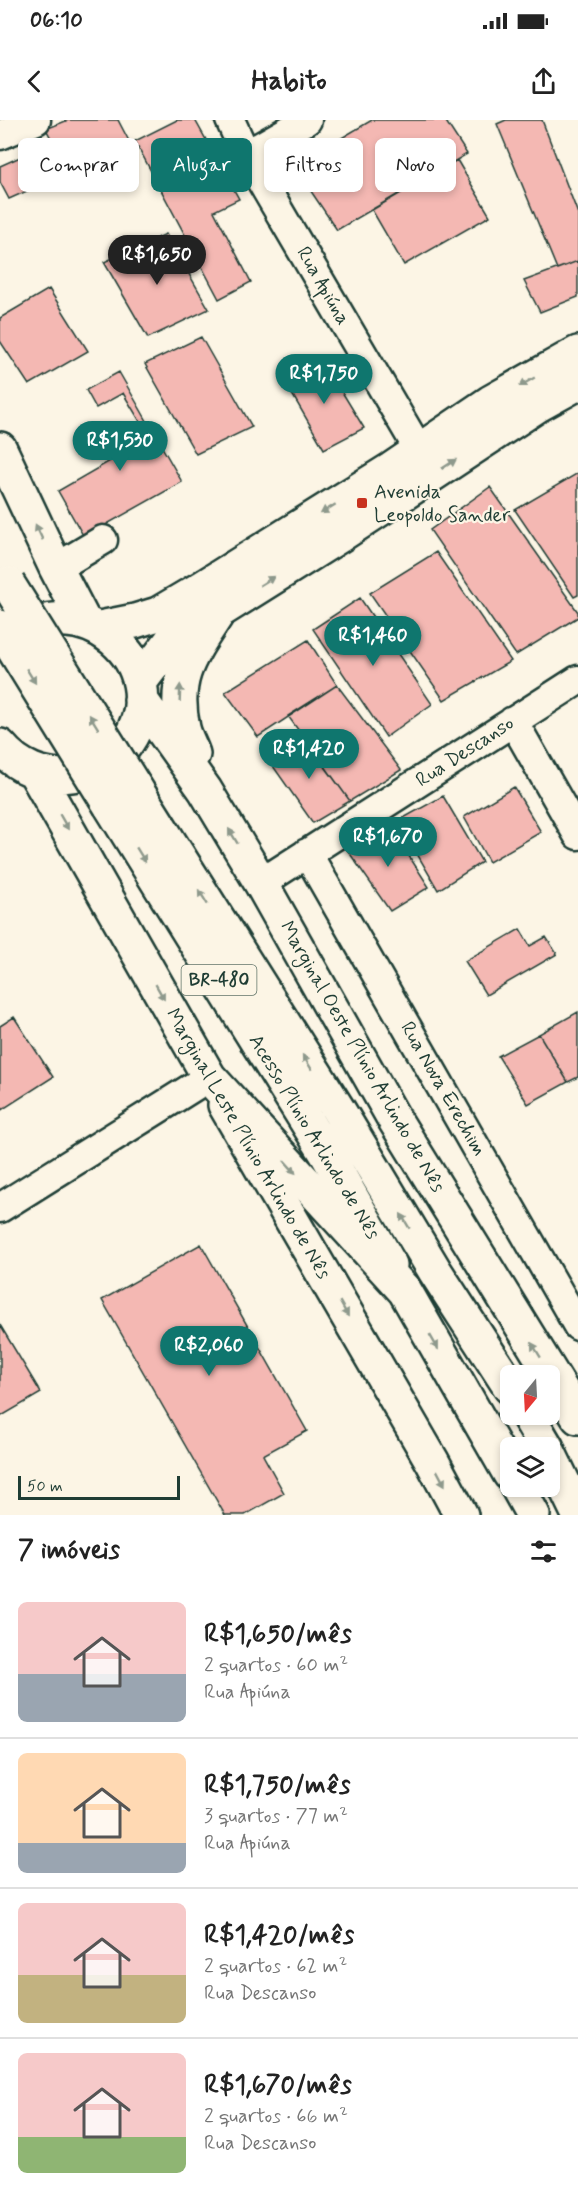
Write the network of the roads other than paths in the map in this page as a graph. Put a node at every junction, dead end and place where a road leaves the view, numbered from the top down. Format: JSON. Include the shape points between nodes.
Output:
{"nodes":[{"id":1,"x":36,"y":120,"type":"edge"},
{"id":2,"x":230,"y":120,"type":"edge"},
{"id":3,"x":307,"y":120,"type":"edge"},
{"id":4,"x":0,"y":135,"type":"edge"},
{"id":5,"x":238,"y":138,"type":"edge"},
{"id":6,"x":252,"y":152,"type":"edge"},
{"id":7,"x":252,"y":165,"type":"edge"},
{"id":8,"x":578,"y":353,"type":"edge"},
{"id":9,"x":578,"y":383,"type":"edge"},
{"id":10,"x":0,"y":449,"type":"edge"},
{"id":11,"x":419,"y":450,"type":"junction"},
{"id":12,"x":103,"y":540,"type":"dead end"},
{"id":13,"x":56,"y":568,"type":"junction"},
{"id":14,"x":4,"y":577,"type":"edge"},
{"id":15,"x":218,"y":612,"type":"junction"},
{"id":16,"x":92,"y":625,"type":"junction"},
{"id":17,"x":0,"y":627,"type":"edge"},
{"id":18,"x":0,"y":650,"type":"edge"},
{"id":19,"x":578,"y":680,"type":"edge"},
{"id":20,"x":141,"y":691,"type":"junction"},
{"id":21,"x":513,"y":721,"type":"junction"},
{"id":22,"x":11,"y":759,"type":"edge"},
{"id":23,"x":205,"y":790,"type":"junction"},
{"id":24,"x":123,"y":797,"type":"junction"},
{"id":25,"x":578,"y":835,"type":"edge"},
{"id":26,"x":308,"y":853,"type":"junction"},
{"id":27,"x":261,"y":883,"type":"junction"},
{"id":28,"x":209,"y":1077,"type":"junction"},
{"id":29,"x":0,"y":1208,"type":"edge"},
{"id":30,"x":405,"y":1291,"type":"junction"},
{"id":31,"x":578,"y":1326,"type":"edge"},
{"id":32,"x":500,"y":1372,"type":"edge"},
{"id":33,"x":578,"y":1417,"type":"edge"},
{"id":34,"x":500,"y":1457,"type":"edge"},
{"id":35,"x":560,"y":1467,"type":"edge"},
{"id":36,"x":560,"y":1476,"type":"edge"},
{"id":37,"x":578,"y":1494,"type":"edge"},
{"id":38,"x":523,"y":1497,"type":"edge"},
{"id":39,"x":578,"y":1513,"type":"edge"},
{"id":40,"x":461,"y":1515,"type":"edge"},
{"id":41,"x":533,"y":1515,"type":"edge"}],
"edges":[{"from":1,"to":4,"type":"street"},
{"from":2,"to":5,"type":"street","name":"Rua Apiúna"},
{"from":3,"to":6,"type":"street"},
{"from":7,"to":11,"type":"street","name":"Rua Apiúna"},
{"from":8,"to":11,"type":"main road","one_way":true,"via":[[491,402]]},
{"from":15,"to":9,"type":"main road","one_way":true},
{"from":13,"to":10,"type":"main road","one_way":true},
{"from":11,"to":16,"type":"main road","one_way":true,"via":[[158,614],[135,621]]},
{"from":12,"to":13,"type":"street"},
{"from":13,"to":16,"type":"main road"},
{"from":24,"to":14,"type":"main road","one_way":true,"bridge":true},
{"from":15,"to":20,"type":"main road","via":[[175,636]]},
{"from":23,"to":15,"type":"main road","one_way":true,"via":[[184,730],[180,683],[189,658]]},
{"from":16,"to":18,"type":"main road","via":[[58,619],[32,624]]},
{"from":16,"to":20,"type":"main road","name":"Marginal Oeste Plínio Arlindo de Nês","via":[[114,638],[126,651],[135,666]]},
{"from":17,"to":24,"type":"main road","one_way":true,"bridge":true},
{"from":19,"to":21,"type":"street","name":"Rua Descanso"},
{"from":20,"to":22,"type":"main road","via":[[133,733],[124,748],[98,768],[82,774],[50,776]]},
{"from":20,"to":23,"type":"main road","name":"Marginal Oeste Plínio Arlindo de Nês"},
{"from":21,"to":25,"type":"street"},
{"from":21,"to":26,"type":"street","name":"Rua Descanso"},
{"from":22,"to":28,"type":"main road","name":"Marginal Leste Plínio Arlindo de Nês","number":"BR-480","one_way":true},
{"from":27,"to":23,"type":"main road","name":"Marginal Oeste Plínio Arlindo de Nês","one_way":true},
{"from":24,"to":30,"type":"main road","name":"Acesso Plínio Arlindo de Nês","number":"BR-480","one_way":true},
{"from":32,"to":24,"type":"main road","name":"Acesso Plínio Arlindo de Nês","number":"BR-480","one_way":true,"via":[[339,1111]]},
{"from":26,"to":27,"type":"street","name":"Rua Descanso"},
{"from":26,"to":31,"type":"street","name":"Rua Nova Erechim"},
{"from":33,"to":27,"type":"main road","name":"Marginal Oeste Plínio Arlindo de Nês","one_way":true,"via":[[393,1117]]},
{"from":28,"to":29,"type":"street"},
{"from":28,"to":30,"type":"main road","one_way":true},
{"from":28,"to":40,"type":"main road","name":"Marginal Leste Plínio Arlindo de Nês","number":"BR-480","one_way":true},
{"from":30,"to":34,"type":"main road","name":"Acesso Plínio Arlindo de Nês","number":"BR-480","one_way":true},
{"from":35,"to":37,"type":"main road"},
{"from":36,"to":39,"type":"main road"},
{"from":38,"to":41,"type":"main road"}]}
